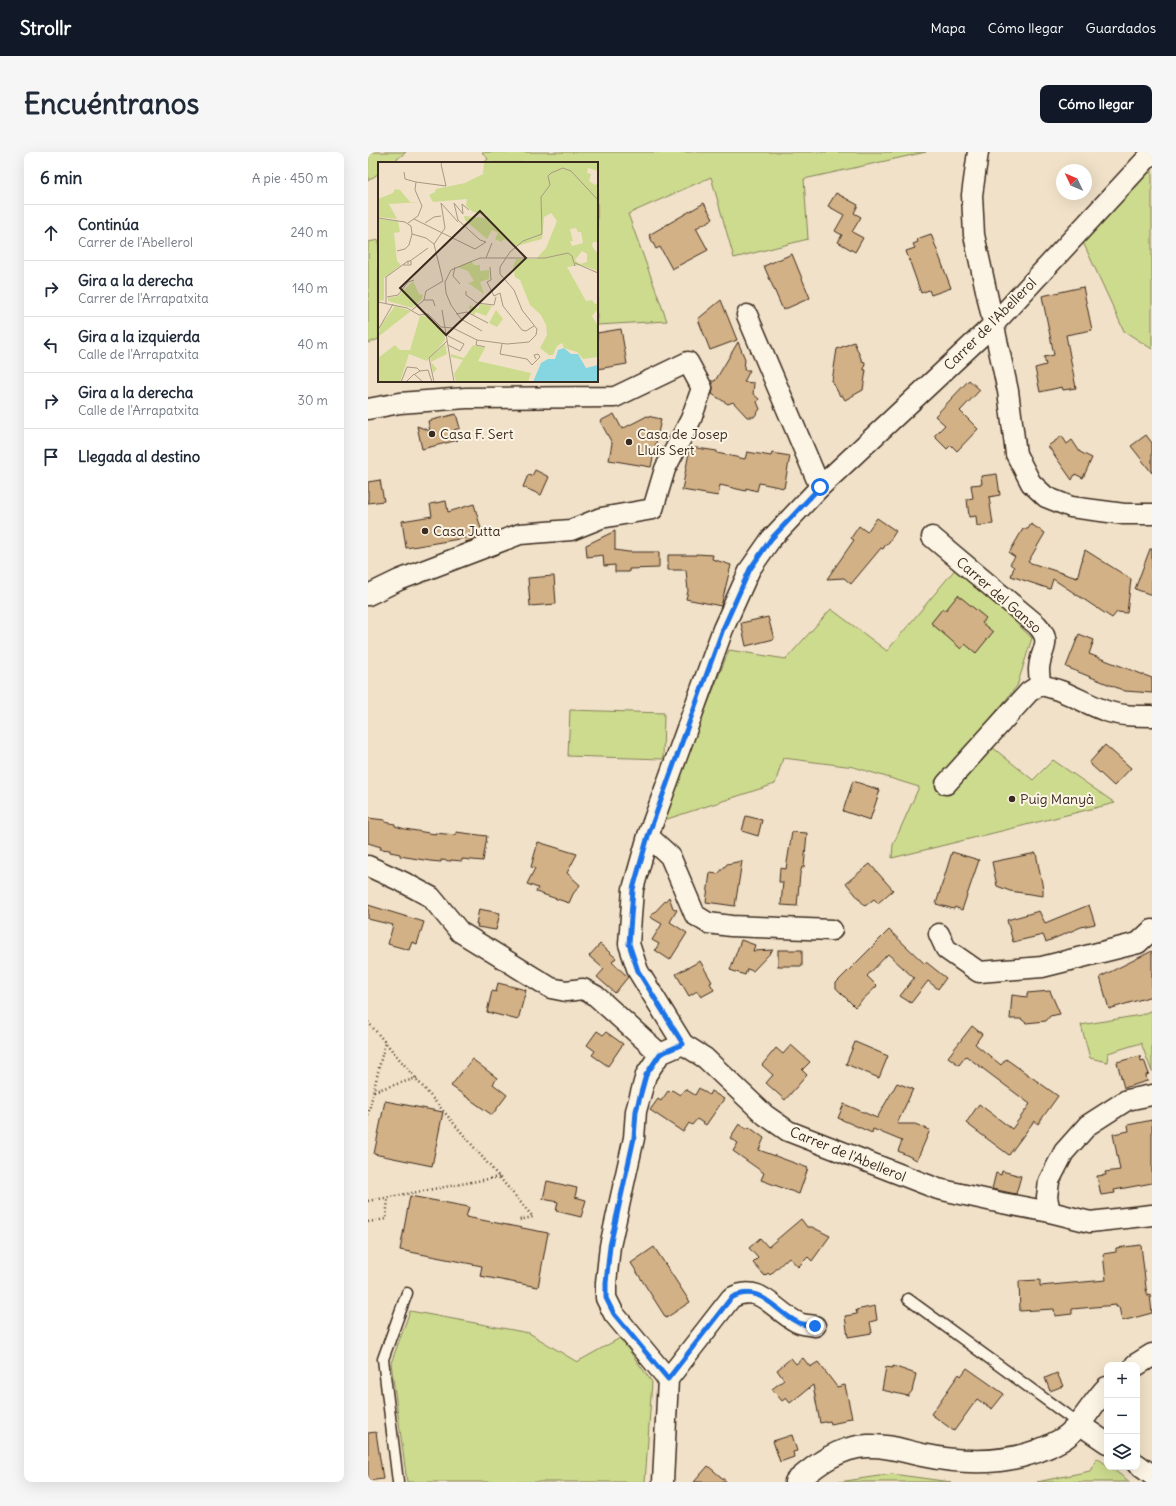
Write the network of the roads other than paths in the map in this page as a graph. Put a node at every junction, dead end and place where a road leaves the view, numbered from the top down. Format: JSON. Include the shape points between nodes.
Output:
{"nodes":[{"id":1,"x":978,"y":152,"type":"edge"},
{"id":2,"x":1152,"y":153,"type":"edge"},
{"id":3,"x":747,"y":315,"type":"dead end"},
{"id":4,"x":993,"y":324,"type":"junction"},
{"id":5,"x":368,"y":409,"type":"edge"},
{"id":6,"x":820,"y":487,"type":"junction"},
{"id":7,"x":1152,"y":514,"type":"edge"},
{"id":8,"x":932,"y":537,"type":"dead end"},
{"id":9,"x":368,"y":596,"type":"edge"},
{"id":10,"x":1040,"y":685,"type":"junction"},
{"id":11,"x":1152,"y":716,"type":"edge"},
{"id":12,"x":946,"y":784,"type":"dead end"},
{"id":13,"x":648,"y":836,"type":"junction"},
{"id":14,"x":368,"y":866,"type":"edge"},
{"id":15,"x":832,"y":930,"type":"dead end"},
{"id":16,"x":1152,"y":930,"type":"edge"},
{"id":17,"x":939,"y":934,"type":"dead end"},
{"id":18,"x":683,"y":1044,"type":"junction"},
{"id":19,"x":660,"y":1054,"type":"junction"},
{"id":20,"x":1152,"y":1095,"type":"edge"},
{"id":21,"x":1050,"y":1212,"type":"junction"},
{"id":22,"x":1152,"y":1215,"type":"edge"},
{"id":23,"x":407,"y":1293,"type":"dead end"},
{"id":24,"x":908,"y":1299,"type":"dead end"},
{"id":25,"x":815,"y":1326,"type":"dead end"},
{"id":26,"x":1152,"y":1355,"type":"edge"},
{"id":27,"x":1140,"y":1362,"type":"edge"},
{"id":28,"x":668,"y":1379,"type":"junction"},
{"id":29,"x":1104,"y":1392,"type":"edge"},
{"id":30,"x":1079,"y":1424,"type":"junction"},
{"id":31,"x":1104,"y":1441,"type":"edge"},
{"id":32,"x":1140,"y":1466,"type":"edge"},
{"id":33,"x":1152,"y":1474,"type":"edge"},
{"id":34,"x":398,"y":1482,"type":"edge"},
{"id":35,"x":663,"y":1482,"type":"edge"},
{"id":36,"x":796,"y":1482,"type":"edge"}],
"edges":[{"from":1,"to":4,"type":"street","via":[[972,195],[974,235]]},
{"from":2,"to":4,"type":"street","name":"Carrer de l'Abellerol"},
{"from":3,"to":6,"type":"street"},
{"from":4,"to":6,"type":"street","name":"Carrer de l'Abellerol"},
{"from":4,"to":7,"type":"street","via":[[1008,391],[1016,454],[1031,483],[1046,498],[1071,507],[1124,514]]},
{"from":5,"to":9,"type":"street","via":[[400,403],[466,398],[616,397],[688,362],[702,388],[665,469],[653,509],[601,518],[571,530],[520,534],[399,580]]},
{"from":6,"to":13,"type":"street","name":"Carrer de l'Abellerol","via":[[771,539],[750,569],[723,629]]},
{"from":8,"to":10,"type":"street","name":"Carrer del Ganso","via":[[1045,633],[1046,641],[1039,668]]},
{"from":10,"to":11,"type":"street","via":[[1053,687],[1118,715]]},
{"from":10,"to":12,"type":"street","via":[[1029,692]]},
{"from":13,"to":15,"type":"street","via":[[670,856],[695,915],[708,923]]},
{"from":13,"to":18,"type":"street","name":"Carrer de l'Abellerol","via":[[633,889],[629,944],[638,971]]},
{"from":14,"to":19,"type":"street","via":[[431,897],[460,932],[551,988],[566,991],[583,989],[596,996]]},
{"from":16,"to":17,"type":"street","via":[[1138,943],[1042,967],[979,972],[946,949]]},
{"from":18,"to":19,"type":"street"},
{"from":18,"to":21,"type":"street","name":"Carrer de l'Abellerol","via":[[705,1058],[765,1115],[788,1131],[938,1189]]},
{"from":19,"to":28,"type":"street","via":[[646,1075],[636,1111],[634,1138],[610,1246],[606,1298],[614,1314]]},
{"from":20,"to":21,"type":"street","via":[[1127,1100],[1088,1125],[1064,1152],[1049,1181],[1047,1197]]},
{"from":21,"to":22,"type":"street","name":"Carrer de l'Abellerol","via":[[1090,1222]]},
{"from":23,"to":34,"type":"lane","via":[[383,1359]]},
{"from":24,"to":30,"type":"lane"},
{"from":25,"to":28,"type":"street","via":[[798,1323],[754,1292],[741,1293],[731,1298]]},
{"from":26,"to":27,"type":"street"},
{"from":28,"to":35,"type":"street"},
{"from":29,"to":30,"type":"street"},
{"from":30,"to":31,"type":"street"},
{"from":30,"to":36,"type":"street","via":[[1062,1439],[1044,1449],[1016,1458],[985,1462],[955,1461],[891,1447],[867,1446],[843,1451],[821,1461]]},
{"from":32,"to":33,"type":"street"}]}
